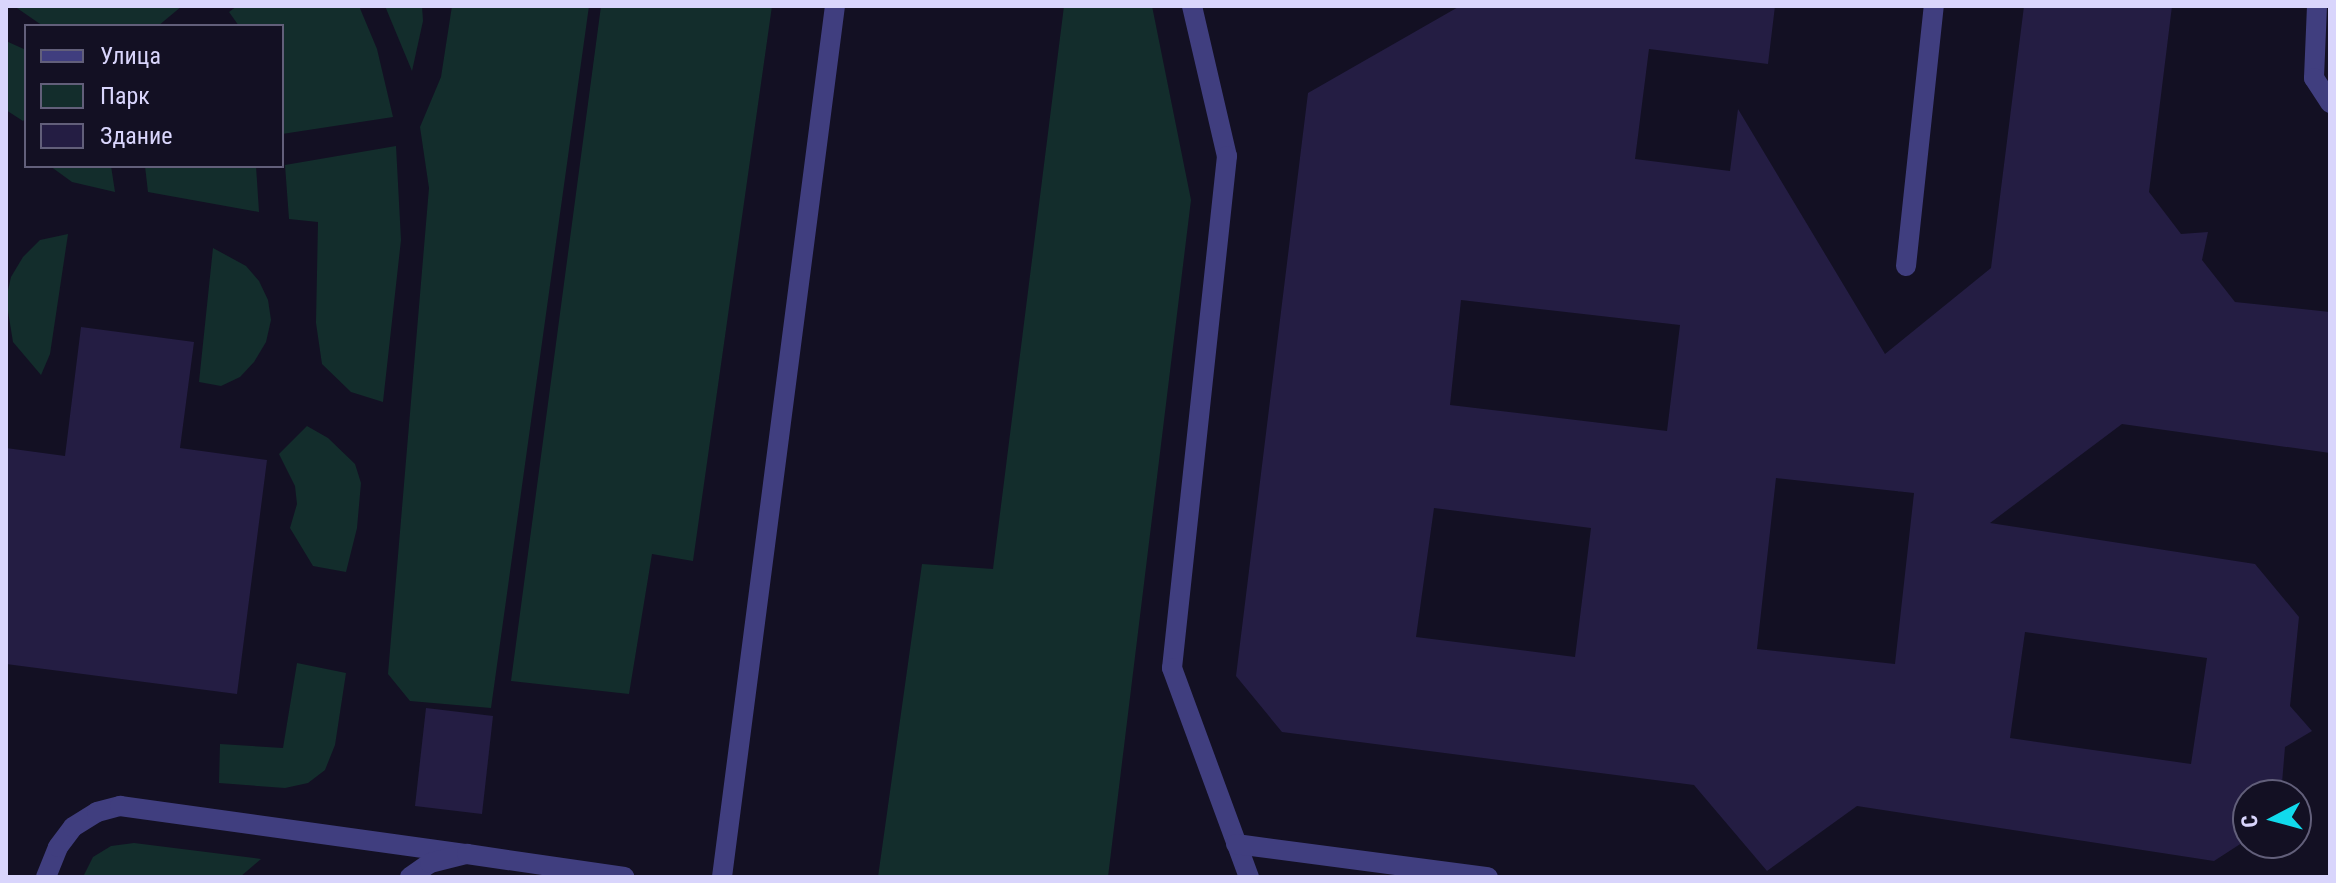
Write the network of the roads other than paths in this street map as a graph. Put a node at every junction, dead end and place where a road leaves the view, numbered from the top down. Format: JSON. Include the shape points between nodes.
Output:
{"nodes":[{"id":1,"x":835,"y":6,"type":"edge"},
{"id":2,"x":1192,"y":6,"type":"edge"},
{"id":3,"x":1934,"y":6,"type":"edge"},
{"id":4,"x":2317,"y":6,"type":"edge"},
{"id":5,"x":2330,"y":103,"type":"edge"},
{"id":6,"x":1906,"y":266,"type":"dead end"},
{"id":7,"x":1236,"y":844,"type":"junction"},
{"id":8,"x":467,"y":854,"type":"junction"},
{"id":9,"x":46,"y":877,"type":"edge"},
{"id":10,"x":410,"y":877,"type":"edge"},
{"id":11,"x":624,"y":877,"type":"edge"},
{"id":12,"x":722,"y":877,"type":"edge"},
{"id":13,"x":1249,"y":877,"type":"edge"},
{"id":14,"x":1488,"y":877,"type":"edge"}],
"edges":[{"from":1,"to":12,"type":"street"},
{"from":2,"to":7,"type":"street","via":[[1227,156],[1172,668]]},
{"from":3,"to":6,"type":"street"},
{"from":4,"to":5,"type":"street","via":[[2314,78]]},
{"from":7,"to":13,"type":"street"},
{"from":7,"to":14,"type":"street"},
{"from":8,"to":9,"type":"street","via":[[120,806],[73,827]]},
{"from":8,"to":10,"type":"street","via":[[430,863]]},
{"from":8,"to":11,"type":"street"}]}
